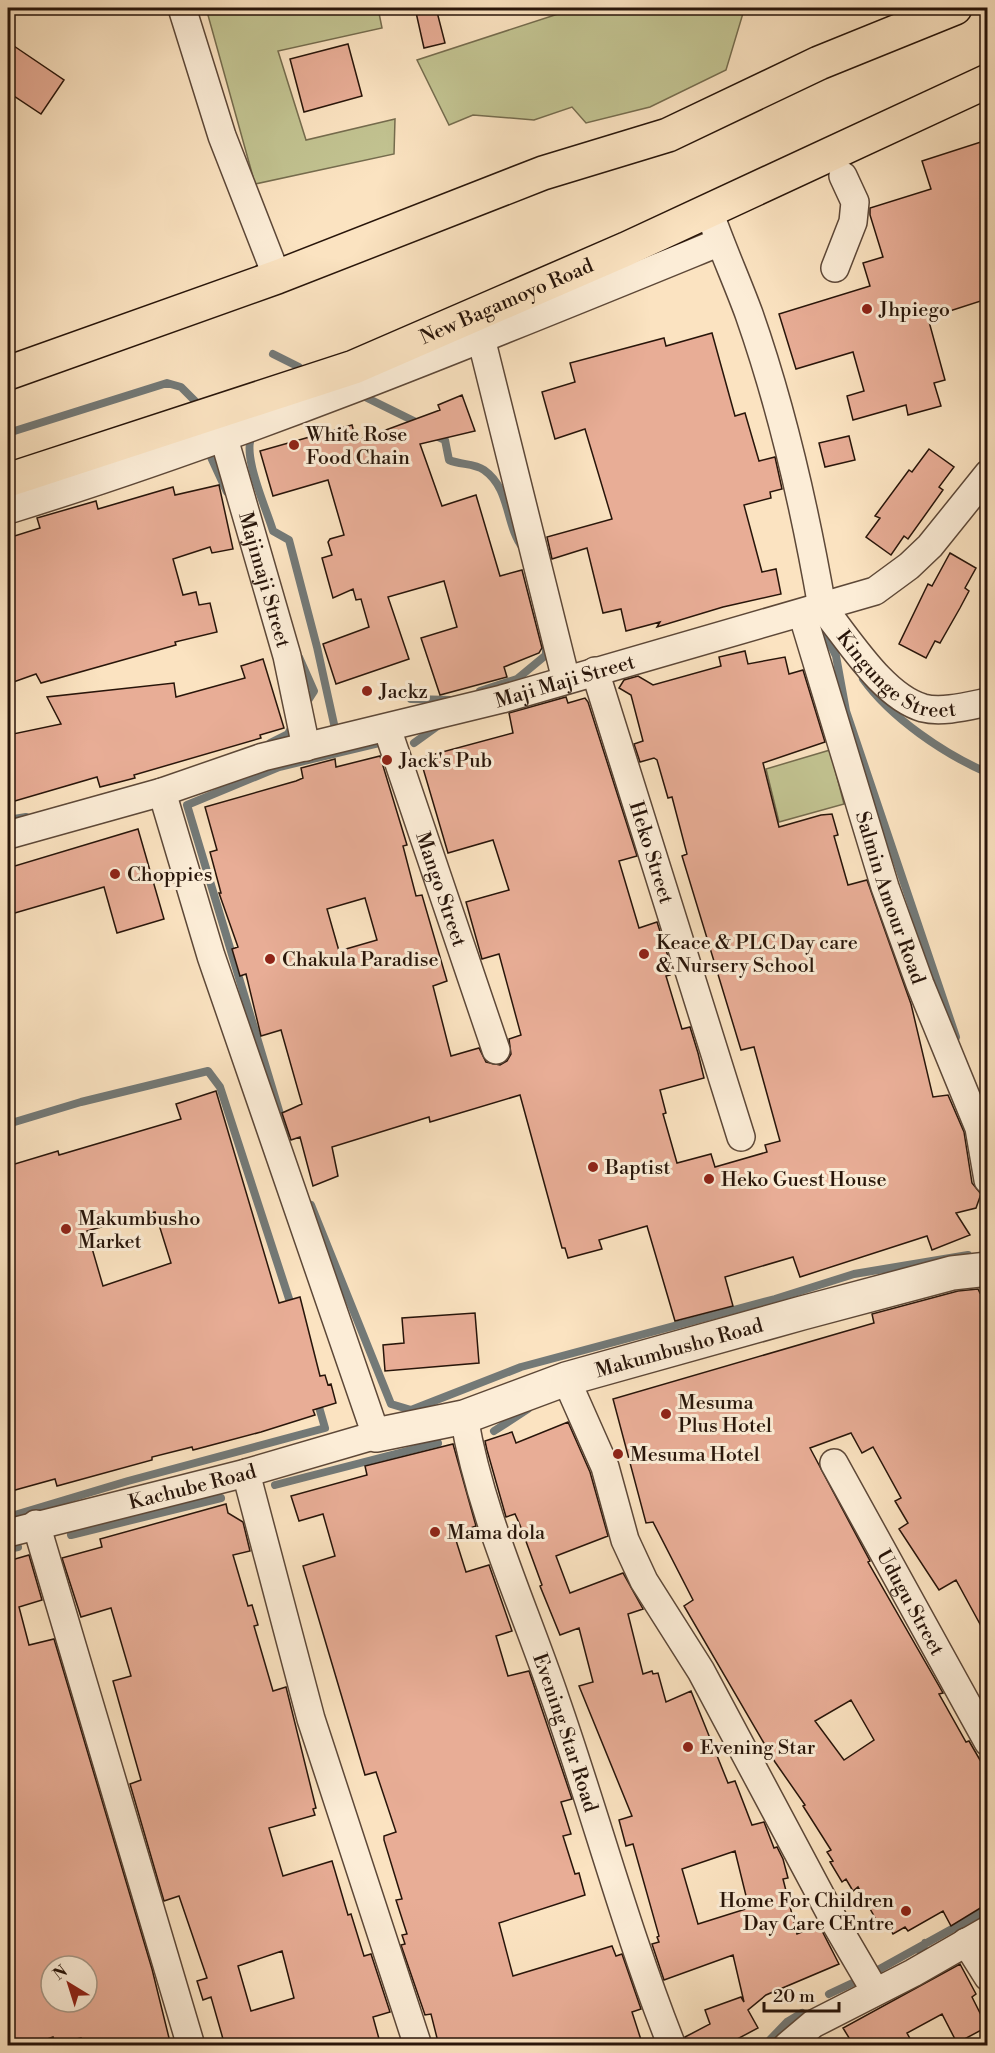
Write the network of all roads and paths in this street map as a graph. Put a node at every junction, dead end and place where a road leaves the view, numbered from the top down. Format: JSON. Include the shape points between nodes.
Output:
{"nodes":[{"id":1,"x":182,"y":8,"type":"edge"},
{"id":2,"x":955,"y":8,"type":"edge"},
{"id":3,"x":987,"y":81,"type":"edge"},
{"id":4,"x":843,"y":176,"type":"dead end"},
{"id":5,"x":709,"y":211,"type":"junction"},
{"id":6,"x":720,"y":242,"type":"junction"},
{"id":7,"x":835,"y":268,"type":"dead end"},
{"id":8,"x":277,"y":277,"type":"junction"},
{"id":9,"x":481,"y":338,"type":"junction"},
{"id":10,"x":8,"y":373,"type":"edge"},
{"id":11,"x":220,"y":425,"type":"junction"},
{"id":12,"x":987,"y":474,"type":"edge"},
{"id":13,"x":8,"y":480,"type":"edge"},
{"id":14,"x":8,"y":510,"type":"edge"},
{"id":15,"x":812,"y":610,"type":"junction"},
{"id":16,"x":596,"y":671,"type":"junction"},
{"id":17,"x":566,"y":680,"type":"junction"},
{"id":18,"x":987,"y":702,"type":"edge"},
{"id":19,"x":387,"y":728,"type":"junction"},
{"id":20,"x":306,"y":747,"type":"junction"},
{"id":21,"x":162,"y":792,"type":"junction"},
{"id":22,"x":8,"y":835,"type":"edge"},
{"id":23,"x":496,"y":1050,"type":"dead end"},
{"id":24,"x":741,"y":1137,"type":"dead end"},
{"id":25,"x":987,"y":1180,"type":"edge"},
{"id":26,"x":987,"y":1269,"type":"edge"},
{"id":27,"x":566,"y":1379,"type":"junction"},
{"id":28,"x":464,"y":1417,"type":"junction"},
{"id":29,"x":376,"y":1435,"type":"junction"},
{"id":30,"x":834,"y":1463,"type":"dead end"},
{"id":31,"x":246,"y":1473,"type":"junction"},
{"id":32,"x":36,"y":1524,"type":"junction"},
{"id":33,"x":8,"y":1533,"type":"edge"},
{"id":34,"x":987,"y":1742,"type":"edge"},
{"id":35,"x":977,"y":1936,"type":"edge"},
{"id":36,"x":987,"y":1977,"type":"edge"},
{"id":37,"x":875,"y":1991,"type":"junction"},
{"id":38,"x":798,"y":2042,"type":"edge"},
{"id":39,"x":191,"y":2046,"type":"edge"},
{"id":40,"x":418,"y":2046,"type":"edge"},
{"id":41,"x":672,"y":2046,"type":"edge"}],
"edges":[{"from":1,"to":8,"type":"street","via":[[222,136]]},
{"from":2,"to":8,"type":"highway","via":[[819,63],[668,135],[543,173]]},
{"from":3,"to":5,"type":"highway","name":"New Bagamoyo Road"},
{"from":4,"to":7,"type":"street","via":[[855,202],[853,222]]},
{"from":5,"to":6,"type":"street","name":"Salmin Amour Road"},
{"from":5,"to":11,"type":"highway","name":"New Bagamoyo Road"},
{"from":6,"to":9,"type":"street"},
{"from":6,"to":15,"type":"street","name":"Salmin Amour Road","via":[[770,379],[808,535]]},
{"from":8,"to":10,"type":"highway"},
{"from":9,"to":11,"type":"street"},
{"from":9,"to":17,"type":"street"},
{"from":11,"to":13,"type":"highway","name":"New Bagamoyo Road"},
{"from":11,"to":14,"type":"street","via":[[97,482]]},
{"from":11,"to":20,"type":"street","name":"Majimaji Street","via":[[287,656]]},
{"from":12,"to":15,"type":"street","name":"Maji Maji Street","via":[[930,546],[909,566],[874,591]]},
{"from":15,"to":16,"type":"street","name":"Maji Maji Street"},
{"from":15,"to":18,"type":"street","name":"Kingunge Street","via":[[897,695],[923,708],[948,709]]},
{"from":15,"to":25,"type":"street","name":"Salmin Amour Road","via":[[885,887],[979,1128]]},
{"from":16,"to":17,"type":"street","name":"Maji Maji Street"},
{"from":16,"to":24,"type":"street","name":"Heko Street"},
{"from":17,"to":19,"type":"street","name":"Maji Maji Street"},
{"from":19,"to":20,"type":"street","name":"Maji Maji Street"},
{"from":19,"to":23,"type":"street","name":"Mango Street"},
{"from":20,"to":21,"type":"street","name":"Maji Maji Street","via":[[263,757]]},
{"from":21,"to":22,"type":"street","name":"Maji Maji Street"},
{"from":21,"to":29,"type":"street","via":[[211,956]]},
{"from":26,"to":27,"type":"street","name":"Makumbusho Road","via":[[940,1276]]},
{"from":27,"to":28,"type":"street","name":"Makumbusho Road"},
{"from":27,"to":37,"type":"street","via":[[605,1467],[625,1540],[644,1581],[701,1671]]},
{"from":28,"to":29,"type":"street","name":"Makumbusho Road"},
{"from":28,"to":41,"type":"street","name":"Evening Star Road","via":[[472,1466],[556,1699],[634,1946]]},
{"from":29,"to":31,"type":"street","name":"Kachube Road"},
{"from":30,"to":34,"type":"street","name":"Udugu Street"},
{"from":31,"to":32,"type":"street","name":"Kachube Road"},
{"from":31,"to":40,"type":"street","via":[[311,1719]]},
{"from":32,"to":33,"type":"street","name":"Kachube Road"},
{"from":32,"to":39,"type":"street"},
{"from":35,"to":36,"type":"street"},
{"from":35,"to":37,"type":"street"},
{"from":37,"to":38,"type":"street","via":[[813,2024]]}]}
